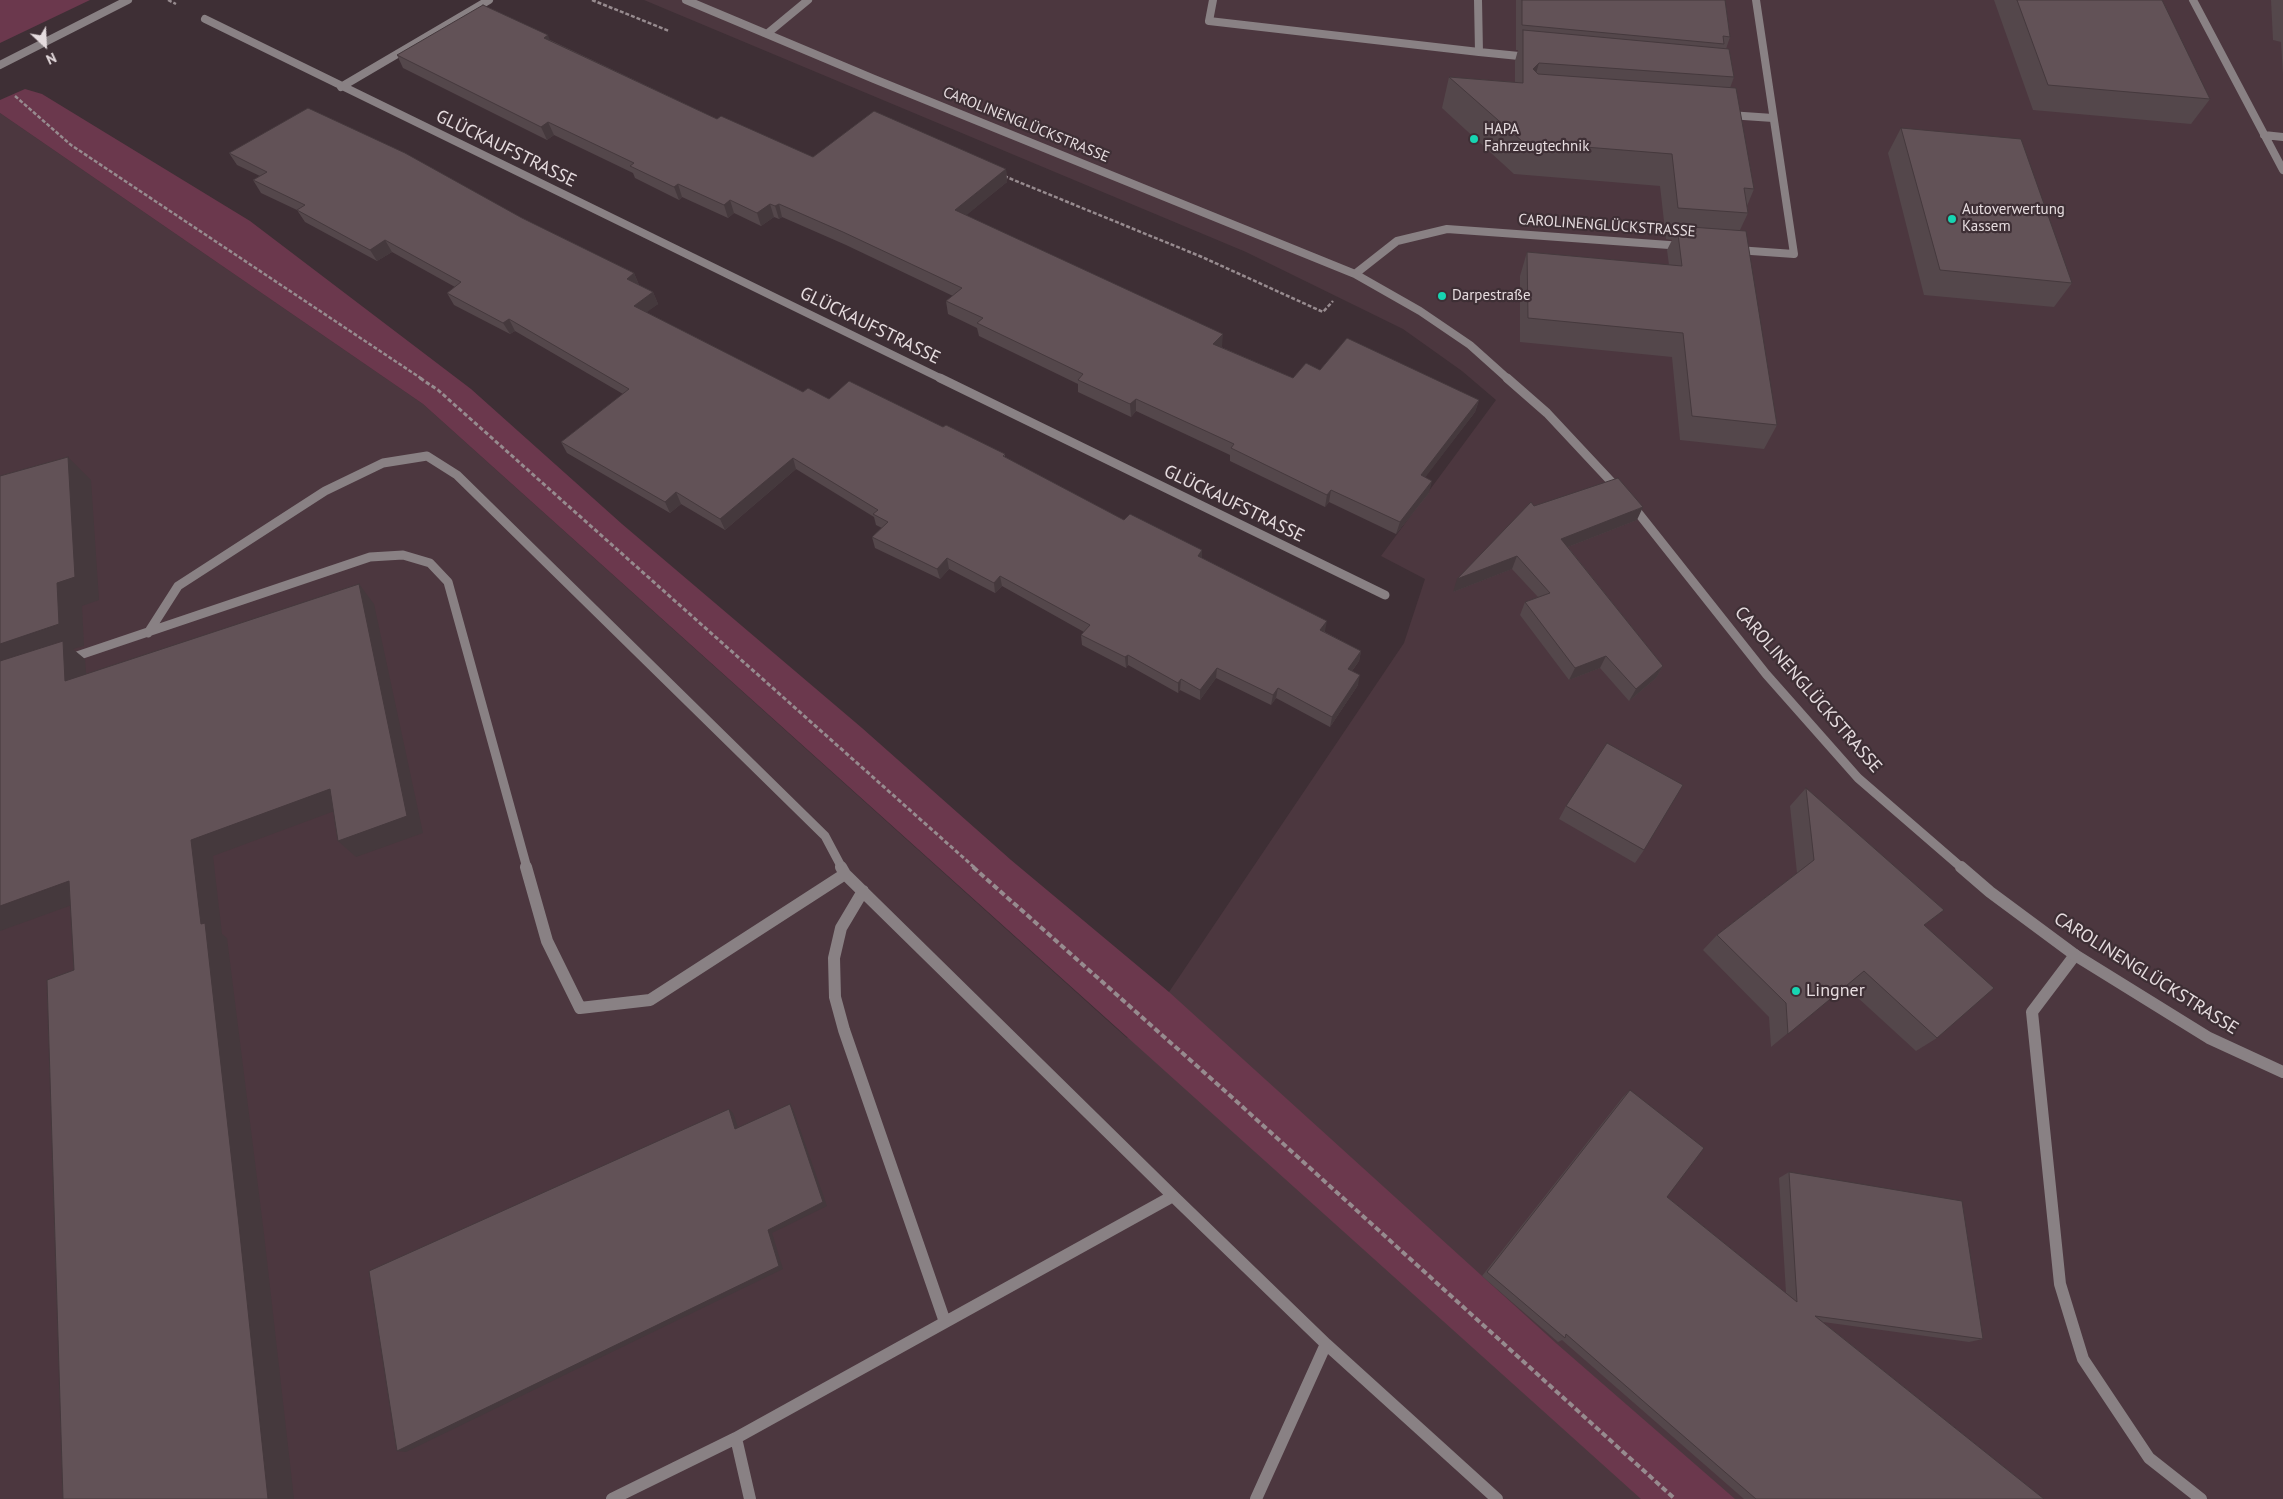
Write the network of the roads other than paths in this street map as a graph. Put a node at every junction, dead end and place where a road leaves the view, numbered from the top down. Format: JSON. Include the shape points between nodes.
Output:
{"nodes":[{"id":1,"x":128,"y":0,"type":"edge"},
{"id":2,"x":489,"y":0,"type":"edge"},
{"id":3,"x":686,"y":0,"type":"edge"},
{"id":4,"x":808,"y":0,"type":"edge"},
{"id":5,"x":1213,"y":0,"type":"edge"},
{"id":6,"x":1478,"y":0,"type":"edge"},
{"id":7,"x":1756,"y":0,"type":"edge"},
{"id":8,"x":2193,"y":0,"type":"edge"},
{"id":9,"x":205,"y":19,"type":"dead end"},
{"id":10,"x":768,"y":33,"type":"junction"},
{"id":11,"x":1479,"y":52,"type":"junction"},
{"id":12,"x":1537,"y":58,"type":"edge"},
{"id":13,"x":0,"y":64,"type":"edge"},
{"id":14,"x":341,"y":87,"type":"junction"},
{"id":15,"x":1724,"y":115,"type":"edge"},
{"id":16,"x":1773,"y":118,"type":"junction"},
{"id":17,"x":2264,"y":135,"type":"junction"},
{"id":18,"x":2283,"y":137,"type":"edge"},
{"id":19,"x":2283,"y":170,"type":"edge"},
{"id":20,"x":1695,"y":247,"type":"edge"},
{"id":21,"x":1725,"y":249,"type":"edge"},
{"id":22,"x":1355,"y":274,"type":"junction"},
{"id":23,"x":1385,"y":595,"type":"dead end"},
{"id":24,"x":148,"y":633,"type":"junction"},
{"id":25,"x":56,"y":663,"type":"edge"},
{"id":26,"x":845,"y":874,"type":"junction"},
{"id":27,"x":863,"y":891,"type":"junction"},
{"id":28,"x":2075,"y":955,"type":"junction"},
{"id":29,"x":2283,"y":1072,"type":"edge"},
{"id":30,"x":1173,"y":1196,"type":"junction"},
{"id":31,"x":945,"y":1322,"type":"junction"},
{"id":32,"x":1326,"y":1344,"type":"junction"},
{"id":33,"x":736,"y":1438,"type":"junction"},
{"id":34,"x":612,"y":1499,"type":"edge"},
{"id":35,"x":750,"y":1499,"type":"edge"},
{"id":36,"x":1256,"y":1499,"type":"edge"},
{"id":37,"x":1497,"y":1499,"type":"edge"},
{"id":38,"x":2201,"y":1499,"type":"edge"}],
"edges":[{"from":1,"to":13,"type":"street"},
{"from":2,"to":14,"type":"street"},
{"from":3,"to":10,"type":"street","name":"CAROLINENGLÜCKSTRASSE"},
{"from":4,"to":10,"type":"street"},
{"from":5,"to":11,"type":"street","via":[[1209,20]]},
{"from":6,"to":11,"type":"street"},
{"from":7,"to":16,"type":"street"},
{"from":8,"to":17,"type":"street"},
{"from":9,"to":14,"type":"street","name":"GLÜCKAUFSTRASSE"},
{"from":10,"to":22,"type":"street","name":"CAROLINENGLÜCKSTRASSE","via":[[874,80]]},
{"from":11,"to":12,"type":"street"},
{"from":14,"to":23,"type":"street","name":"GLÜCKAUFSTRASSE"},
{"from":15,"to":16,"type":"street"},
{"from":16,"to":21,"type":"street","via":[[1794,254]]},
{"from":17,"to":18,"type":"street"},
{"from":17,"to":19,"type":"street"},
{"from":20,"to":22,"type":"street","name":"CAROLINENGLÜCKSTRASSE","via":[[1446,229],[1397,241]]},
{"from":22,"to":28,"type":"street","name":"CAROLINENGLÜCKSTRASSE","via":[[1442,324],[1547,413],[1627,499],[1766,674],[1858,778],[1990,892]]},
{"from":24,"to":25,"type":"street"},
{"from":24,"to":26,"type":"street","via":[[178,586],[325,491],[383,463],[427,456],[457,475],[825,836]]},
{"from":24,"to":26,"type":"street","via":[[370,557],[403,555],[430,563],[448,582],[547,941],[580,1008],[650,1000]]},
{"from":26,"to":27,"type":"street"},
{"from":27,"to":30,"type":"street"},
{"from":27,"to":31,"type":"street","via":[[841,928],[834,958],[835,997]]},
{"from":28,"to":29,"type":"street","name":"CAROLINENGLÜCKSTRASSE","via":[[2209,1038]]},
{"from":28,"to":38,"type":"street","via":[[2032,1012],[2060,1284],[2083,1360],[2149,1458]]},
{"from":30,"to":31,"type":"street"},
{"from":30,"to":32,"type":"street"},
{"from":31,"to":33,"type":"street"},
{"from":32,"to":36,"type":"street"},
{"from":32,"to":37,"type":"street"},
{"from":33,"to":34,"type":"street"},
{"from":33,"to":35,"type":"street"}]}
